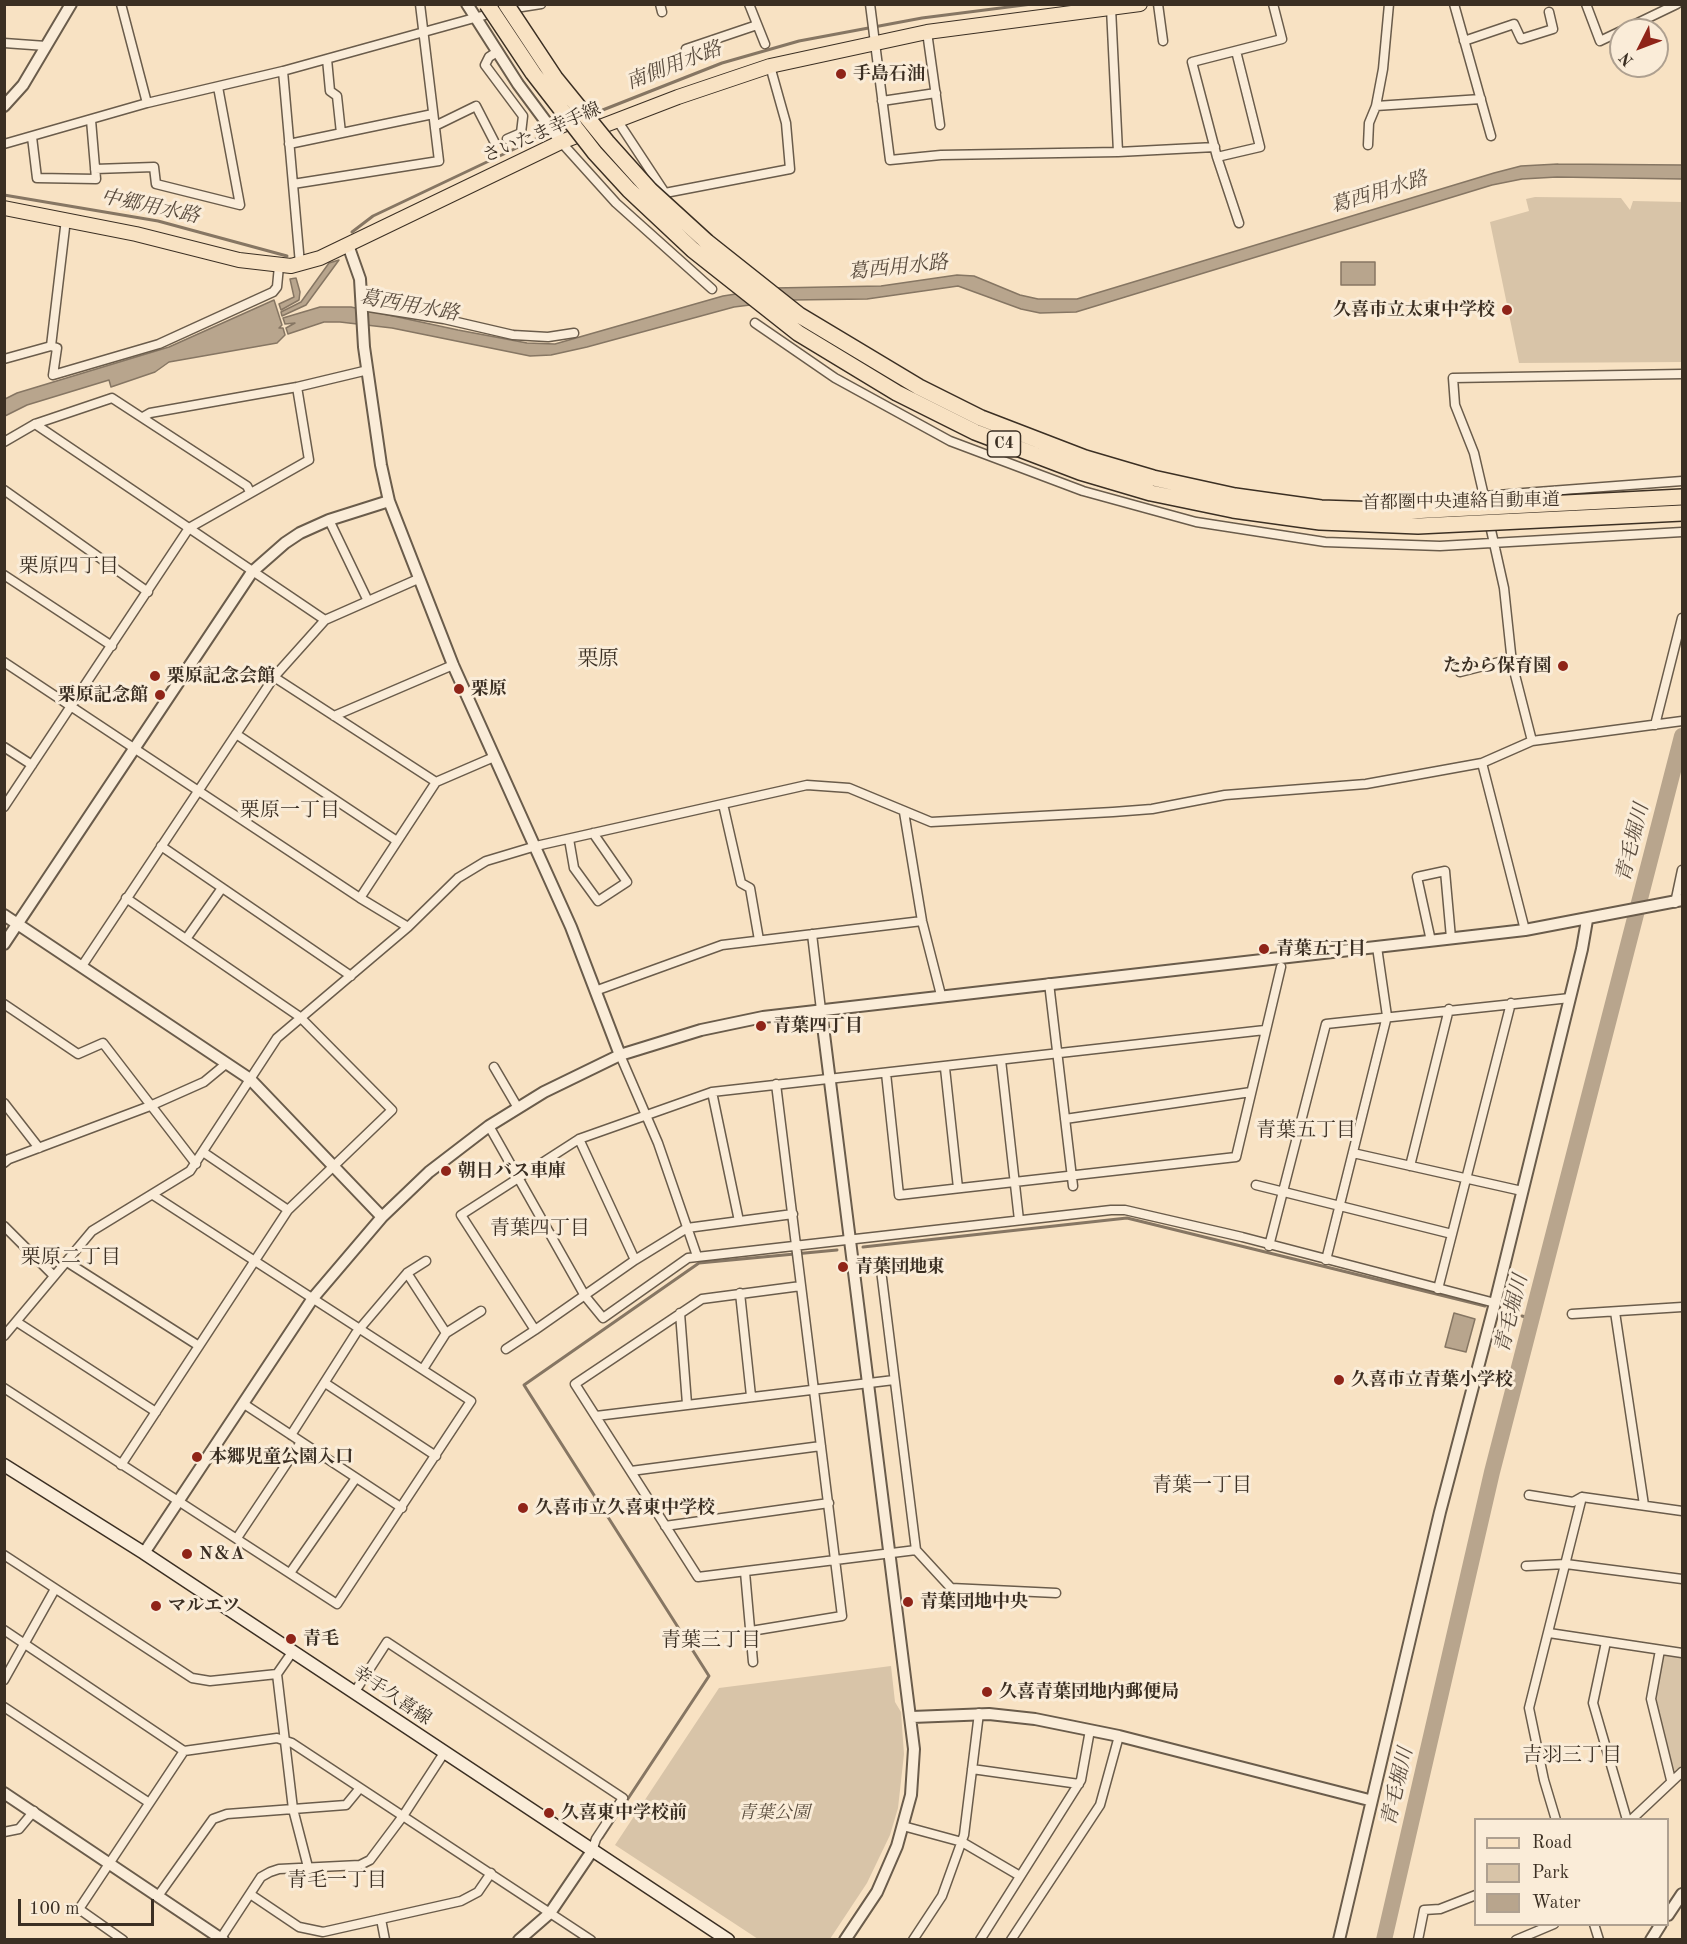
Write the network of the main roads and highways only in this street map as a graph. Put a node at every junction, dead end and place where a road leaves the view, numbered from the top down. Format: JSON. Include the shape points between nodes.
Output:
{"nodes":[{"id":1,"x":488,"y":4,"type":"edge"},
{"id":2,"x":506,"y":4,"type":"edge"},
{"id":3,"x":1140,"y":4,"type":"edge"},
{"id":4,"x":4,"y":208,"type":"edge"},
{"id":5,"x":1683,"y":497,"type":"edge"},
{"id":6,"x":1683,"y":513,"type":"edge"},
{"id":7,"x":4,"y":1465,"type":"edge"},
{"id":8,"x":728,"y":1940,"type":"edge"}],
"edges":[{"from":1,"to":6,"type":"highway","name":"首都圏中央連絡自動車道","number":"C4","bridge":true,"via":[[533,73],[595,153],[693,250],[798,333],[897,393],[975,432],[1151,493],[1320,522],[1418,526]]},
{"from":2,"to":5,"type":"highway","name":"首都圏中央連絡自動車道","number":"C4","bridge":true,"via":[[555,78],[607,142],[650,190],[707,242],[799,315],[860,354],[981,418],[1131,472],[1289,504],[1411,512]]},
{"from":3,"to":4,"type":"main road","name":"さいたま幸手線","via":[[927,32],[770,66],[561,142],[348,245],[300,264],[279,266],[239,260]]},
{"from":7,"to":8,"type":"main road","name":"幸手久喜線","via":[[144,1553]]}]}
